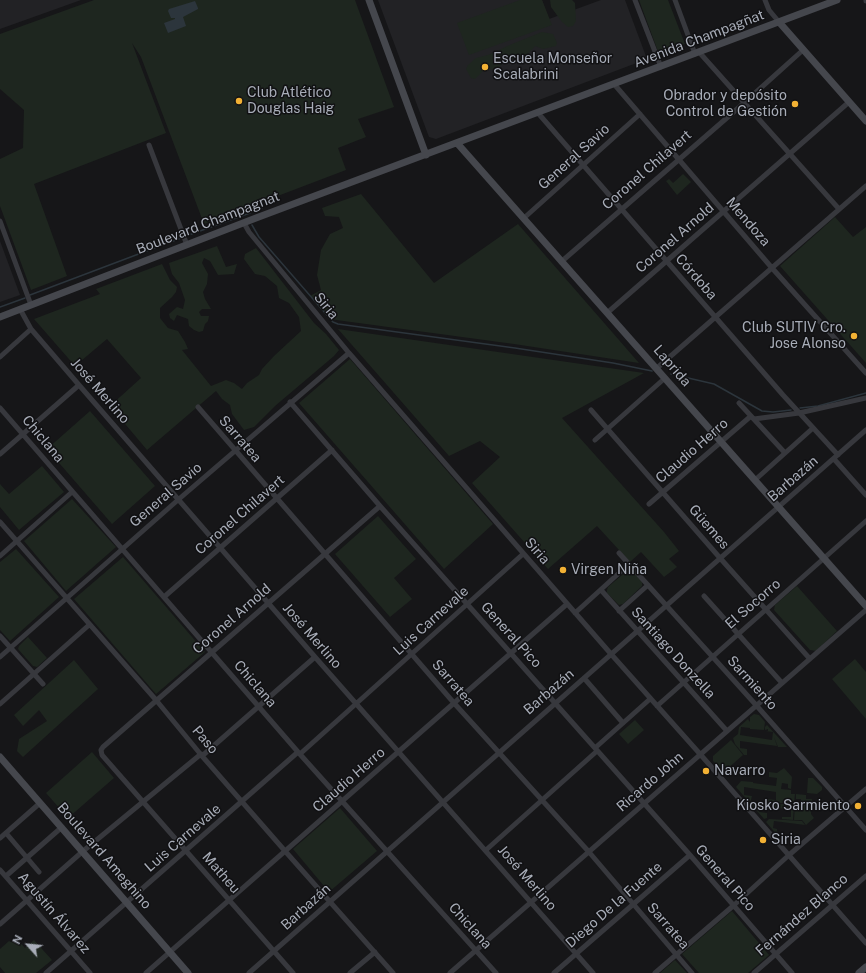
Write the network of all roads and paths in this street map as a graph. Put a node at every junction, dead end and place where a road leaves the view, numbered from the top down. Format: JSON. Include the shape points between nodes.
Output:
{"nodes":[{"id":1,"x":369,"y":0,"type":"edge"},
{"id":2,"x":635,"y":0,"type":"edge"},
{"id":3,"x":675,"y":0,"type":"edge"},
{"id":4,"x":765,"y":0,"type":"edge"},
{"id":5,"x":837,"y":0,"type":"edge"},
{"id":6,"x":824,"y":2,"type":"edge"},
{"id":7,"x":779,"y":22,"type":"junction"},
{"id":8,"x":803,"y":50,"type":"junction"},
{"id":9,"x":697,"y":53,"type":"junction"},
{"id":10,"x":661,"y":67,"type":"junction"},
{"id":11,"x":614,"y":84,"type":"junction"},
{"id":12,"x":849,"y":102,"type":"junction"},
{"id":13,"x":744,"y":103,"type":"junction"},
{"id":14,"x":538,"y":113,"type":"junction"},
{"id":15,"x":640,"y":114,"type":"junction"},
{"id":16,"x":866,"y":122,"type":"edge"},
{"id":17,"x":457,"y":144,"type":"junction"},
{"id":18,"x":149,"y":145,"type":"dead end"},
{"id":19,"x":790,"y":154,"type":"junction"},
{"id":20,"x":426,"y":155,"type":"junction"},
{"id":21,"x":678,"y":159,"type":"junction"},
{"id":22,"x":582,"y":165,"type":"junction"},
{"id":23,"x":866,"y":186,"type":"edge"},
{"id":24,"x":621,"y":209,"type":"junction"},
{"id":25,"x":839,"y":209,"type":"junction"},
{"id":26,"x":723,"y":212,"type":"junction"},
{"id":27,"x":524,"y":218,"type":"junction"},
{"id":28,"x":0,"y":221,"type":"edge"},
{"id":29,"x":244,"y":223,"type":"junction"},
{"id":30,"x":188,"y":246,"type":"junction"},
{"id":31,"x":666,"y":261,"type":"junction"},
{"id":32,"x":561,"y":262,"type":"junction"},
{"id":33,"x":772,"y":268,"type":"junction"},
{"id":34,"x":31,"y":305,"type":"junction"},
{"id":35,"x":20,"y":309,"type":"junction"},
{"id":36,"x":607,"y":313,"type":"junction"},
{"id":37,"x":0,"y":317,"type":"edge"},
{"id":38,"x":716,"y":317,"type":"junction"},
{"id":39,"x":31,"y":329,"type":"junction"},
{"id":40,"x":348,"y":352,"type":"junction"},
{"id":41,"x":0,"y":357,"type":"edge"},
{"id":42,"x":657,"y":368,"type":"junction"},
{"id":43,"x":866,"y":373,"type":"edge"},
{"id":44,"x":665,"y":378,"type":"junction"},
{"id":45,"x":79,"y":385,"type":"junction"},
{"id":46,"x":866,"y":398,"type":"edge"},
{"id":47,"x":290,"y":402,"type":"junction"},
{"id":48,"x":739,"y":403,"type":"dead end"},
{"id":49,"x":198,"y":407,"type":"dead end"},
{"id":50,"x":0,"y":408,"type":"edge"},
{"id":51,"x":591,"y":410,"type":"dead end"},
{"id":52,"x":800,"y":413,"type":"junction"},
{"id":53,"x":752,"y":417,"type":"junction"},
{"id":54,"x":813,"y":428,"type":"junction"},
{"id":55,"x":608,"y":429,"type":"junction"},
{"id":56,"x":866,"y":430,"type":"edge"},
{"id":57,"x":22,"y":434,"type":"junction"},
{"id":58,"x":861,"y":434,"type":"junction"},
{"id":59,"x":595,"y":440,"type":"dead end"},
{"id":60,"x":866,"y":440,"type":"edge"},
{"id":61,"x":720,"y":442,"type":"junction"},
{"id":62,"x":332,"y":450,"type":"junction"},
{"id":63,"x":235,"y":451,"type":"junction"},
{"id":64,"x":785,"y":453,"type":"junction"},
{"id":65,"x":0,"y":454,"type":"edge"},
{"id":66,"x":836,"y":457,"type":"junction"},
{"id":67,"x":755,"y":480,"type":"junction"},
{"id":68,"x":72,"y":492,"type":"junction"},
{"id":69,"x":662,"y":492,"type":"junction"},
{"id":70,"x":866,"y":495,"type":"edge"},
{"id":71,"x":179,"y":499,"type":"junction"},
{"id":72,"x":276,"y":499,"type":"junction"},
{"id":73,"x":649,"y":504,"type":"dead end"},
{"id":74,"x":380,"y":506,"type":"junction"},
{"id":75,"x":779,"y":507,"type":"junction"},
{"id":76,"x":866,"y":521,"type":"edge"},
{"id":77,"x":0,"y":522,"type":"edge"},
{"id":78,"x":17,"y":541,"type":"junction"},
{"id":79,"x":220,"y":548,"type":"junction"},
{"id":80,"x":122,"y":550,"type":"junction"},
{"id":81,"x":619,"y":553,"type":"dead end"},
{"id":82,"x":325,"y":554,"type":"junction"},
{"id":83,"x":523,"y":554,"type":"junction"},
{"id":84,"x":0,"y":556,"type":"edge"},
{"id":85,"x":720,"y":558,"type":"junction"},
{"id":86,"x":824,"y":558,"type":"junction"},
{"id":87,"x":629,"y":564,"type":"junction"},
{"id":88,"x":648,"y":585,"type":"junction"},
{"id":89,"x":601,"y":590,"type":"junction"},
{"id":90,"x":704,"y":596,"type":"dead end"},
{"id":91,"x":164,"y":597,"type":"junction"},
{"id":92,"x":66,"y":598,"type":"junction"},
{"id":93,"x":269,"y":604,"type":"junction"},
{"id":94,"x":467,"y":604,"type":"junction"},
{"id":95,"x":567,"y":604,"type":"junction"},
{"id":96,"x":666,"y":605,"type":"junction"},
{"id":97,"x":866,"y":606,"type":"edge"},
{"id":98,"x":766,"y":609,"type":"junction"},
{"id":99,"x":866,"y":610,"type":"edge"},
{"id":100,"x":619,"y":611,"type":"junction"},
{"id":101,"x":575,"y":613,"type":"junction"},
{"id":102,"x":89,"y":625,"type":"junction"},
{"id":103,"x":637,"y":631,"type":"junction"},
{"id":104,"x":738,"y":634,"type":"junction"},
{"id":105,"x":0,"y":636,"type":"edge"},
{"id":106,"x":11,"y":648,"type":"junction"},
{"id":107,"x":212,"y":652,"type":"junction"},
{"id":108,"x":512,"y":653,"type":"junction"},
{"id":109,"x":412,"y":654,"type":"junction"},
{"id":110,"x":611,"y":654,"type":"junction"},
{"id":111,"x":713,"y":656,"type":"junction"},
{"id":112,"x":0,"y":657,"type":"edge"},
{"id":113,"x":315,"y":657,"type":"junction"},
{"id":114,"x":810,"y":658,"type":"junction"},
{"id":115,"x":34,"y":674,"type":"junction"},
{"id":116,"x":584,"y":678,"type":"junction"},
{"id":117,"x":683,"y":683,"type":"junction"},
{"id":118,"x":782,"y":683,"type":"junction"},
{"id":119,"x":43,"y":684,"type":"dead end"},
{"id":120,"x":650,"y":699,"type":"junction"},
{"id":121,"x":156,"y":700,"type":"junction"},
{"id":122,"x":356,"y":703,"type":"junction"},
{"id":123,"x":454,"y":703,"type":"junction"},
{"id":124,"x":555,"y":703,"type":"junction"},
{"id":125,"x":0,"y":704,"type":"edge"},
{"id":126,"x":756,"y":705,"type":"junction"},
{"id":127,"x":259,"y":706,"type":"junction"},
{"id":128,"x":657,"y":706,"type":"junction"},
{"id":129,"x":623,"y":723,"type":"junction"},
{"id":130,"x":727,"y":731,"type":"junction"},
{"id":131,"x":596,"y":749,"type":"junction"},
{"id":132,"x":101,"y":750,"type":"joint"},
{"id":133,"x":399,"y":752,"type":"junction"},
{"id":134,"x":498,"y":752,"type":"junction"},
{"id":135,"x":299,"y":753,"type":"junction"},
{"id":136,"x":700,"y":754,"type":"junction"},
{"id":137,"x":201,"y":755,"type":"junction"},
{"id":138,"x":0,"y":757,"type":"edge"},
{"id":139,"x":866,"y":789,"type":"edge"},
{"id":140,"x":144,"y":801,"type":"junction"},
{"id":141,"x":542,"y":801,"type":"junction"},
{"id":142,"x":242,"y":802,"type":"junction"},
{"id":143,"x":342,"y":802,"type":"junction"},
{"id":144,"x":443,"y":802,"type":"junction"},
{"id":145,"x":40,"y":803,"type":"junction"},
{"id":146,"x":644,"y":803,"type":"junction"},
{"id":147,"x":845,"y":807,"type":"junction"},
{"id":148,"x":62,"y":827,"type":"junction"},
{"id":149,"x":866,"y":830,"type":"edge"},
{"id":150,"x":6,"y":833,"type":"junction"},
{"id":151,"x":0,"y":838,"type":"edge"},
{"id":152,"x":186,"y":850,"type":"junction"},
{"id":153,"x":486,"y":850,"type":"junction"},
{"id":154,"x":285,"y":851,"type":"junction"},
{"id":155,"x":387,"y":851,"type":"junction"},
{"id":156,"x":82,"y":852,"type":"junction"},
{"id":157,"x":589,"y":852,"type":"junction"},
{"id":158,"x":690,"y":854,"type":"junction"},
{"id":159,"x":789,"y":855,"type":"junction"},
{"id":160,"x":27,"y":857,"type":"junction"},
{"id":161,"x":0,"y":870,"type":"edge"},
{"id":162,"x":39,"y":872,"type":"dead end"},
{"id":163,"x":6,"y":876,"type":"junction"},
{"id":164,"x":866,"y":876,"type":"edge"},
{"id":165,"x":27,"y":900,"type":"junction"},
{"id":166,"x":229,"y":900,"type":"junction"},
{"id":167,"x":330,"y":901,"type":"junction"},
{"id":168,"x":126,"y":902,"type":"junction"},
{"id":169,"x":532,"y":902,"type":"junction"},
{"id":170,"x":633,"y":904,"type":"junction"},
{"id":171,"x":833,"y":905,"type":"junction"},
{"id":172,"x":733,"y":906,"type":"junction"},
{"id":173,"x":0,"y":924,"type":"edge"},
{"id":174,"x":866,"y":943,"type":"edge"},
{"id":175,"x":476,"y":950,"type":"junction"},
{"id":176,"x":71,"y":951,"type":"junction"},
{"id":177,"x":170,"y":952,"type":"junction"},
{"id":178,"x":274,"y":952,"type":"junction"},
{"id":179,"x":375,"y":952,"type":"junction"},
{"id":180,"x":577,"y":954,"type":"junction"},
{"id":181,"x":676,"y":954,"type":"junction"},
{"id":182,"x":776,"y":954,"type":"junction"},
{"id":183,"x":866,"y":967,"type":"edge"},
{"id":184,"x":46,"y":973,"type":"edge"},
{"id":185,"x":90,"y":973,"type":"edge"},
{"id":186,"x":146,"y":973,"type":"edge"},
{"id":187,"x":188,"y":973,"type":"edge"},
{"id":188,"x":249,"y":973,"type":"edge"},
{"id":189,"x":293,"y":973,"type":"edge"},
{"id":190,"x":350,"y":973,"type":"edge"},
{"id":191,"x":393,"y":973,"type":"edge"},
{"id":192,"x":450,"y":973,"type":"edge"},
{"id":193,"x":496,"y":973,"type":"edge"},
{"id":194,"x":554,"y":973,"type":"edge"},
{"id":195,"x":593,"y":973,"type":"edge"},
{"id":196,"x":655,"y":973,"type":"edge"},
{"id":197,"x":692,"y":973,"type":"edge"},
{"id":198,"x":754,"y":973,"type":"edge"},
{"id":199,"x":792,"y":973,"type":"edge"},
{"id":200,"x":859,"y":973,"type":"edge"}],
"edges":[{"from":1,"to":20,"type":"main road"},
{"from":2,"to":10,"type":"street"},
{"from":3,"to":9,"type":"street"},
{"from":4,"to":7,"type":"street"},
{"from":5,"to":6,"type":"main road","name":"Avenida Champagñat"},
{"from":6,"to":7,"type":"main road","name":"Avenida Champagñat"},
{"from":7,"to":8,"type":"main road"},
{"from":7,"to":9,"type":"main road","name":"Avenida Champagñat"},
{"from":8,"to":12,"type":"main road"},
{"from":8,"to":13,"type":"street","name":"Coronel Chilavert"},
{"from":9,"to":10,"type":"main road","name":"Avenida Champagñat"},
{"from":9,"to":13,"type":"street"},
{"from":10,"to":11,"type":"main road","name":"Avenida Champagñat"},
{"from":11,"to":14,"type":"main road","name":"Avenida Champagñat"},
{"from":11,"to":15,"type":"street","name":"Mendoza"},
{"from":12,"to":16,"type":"main road"},
{"from":12,"to":19,"type":"street","name":"Coronel Arnold"},
{"from":13,"to":19,"type":"street"},
{"from":13,"to":21,"type":"street","name":"Coronel Chilavert"},
{"from":14,"to":17,"type":"main road","name":"Avenida Champagñat"},
{"from":14,"to":22,"type":"street","name":"Córdoba"},
{"from":15,"to":21,"type":"street","name":"Mendoza"},
{"from":15,"to":22,"type":"street","name":"General Savio"},
{"from":17,"to":20,"type":"main road","name":"Avenida Champagñat"},
{"from":17,"to":27,"type":"main road","name":"Laprida"},
{"from":18,"to":30,"type":"street"},
{"from":19,"to":25,"type":"street"},
{"from":19,"to":26,"type":"street","name":"Coronel Arnold"},
{"from":20,"to":29,"type":"main road","name":"Boulevard Champagnat"},
{"from":21,"to":24,"type":"street","name":"Coronel Chilavert"},
{"from":21,"to":26,"type":"street","name":"Mendoza"},
{"from":22,"to":24,"type":"street","name":"Córdoba"},
{"from":22,"to":27,"type":"street","name":"General Savio"},
{"from":23,"to":25,"type":"street"},
{"from":24,"to":31,"type":"street","name":"Córdoba"},
{"from":24,"to":32,"type":"street","name":"Coronel Chilavert"},
{"from":25,"to":33,"type":"street"},
{"from":26,"to":31,"type":"street","name":"Coronel Arnold"},
{"from":26,"to":33,"type":"street","name":"Mendoza"},
{"from":27,"to":32,"type":"main road","name":"Laprida"},
{"from":28,"to":34,"type":"street"},
{"from":29,"to":30,"type":"main road","name":"Boulevard Champagnat"},
{"from":29,"to":40,"type":"street","name":"Siria"},
{"from":30,"to":34,"type":"main road","name":"Boulevard Champagnat"},
{"from":31,"to":36,"type":"street","name":"Coronel Arnold"},
{"from":31,"to":38,"type":"street","name":"Córdoba"},
{"from":32,"to":36,"type":"main road","name":"Laprida"},
{"from":33,"to":38,"type":"street"},
{"from":33,"to":43,"type":"street","name":"Mendoza"},
{"from":34,"to":35,"type":"main road","name":"Boulevard Champagnat"},
{"from":35,"to":37,"type":"main road","name":"Boulevard Champagnat"},
{"from":35,"to":39,"type":"street","name":"José Merlino"},
{"from":36,"to":42,"type":"main road","name":"Laprida"},
{"from":38,"to":42,"type":"street"},
{"from":38,"to":52,"type":"street","name":"Córdoba"},
{"from":39,"to":41,"type":"street"},
{"from":39,"to":45,"type":"street","name":"José Merlino"},
{"from":40,"to":47,"type":"street","name":"General Savio"},
{"from":40,"to":83,"type":"street","name":"Siria"},
{"from":42,"to":44,"type":"main road","name":"Laprida"},
{"from":44,"to":55,"type":"street"},
{"from":44,"to":61,"type":"main road","name":"Laprida"},
{"from":45,"to":57,"type":"street"},
{"from":45,"to":71,"type":"street","name":"José Merlino"},
{"from":46,"to":52,"type":"street"},
{"from":47,"to":62,"type":"street","name":"General Pico"},
{"from":47,"to":63,"type":"street","name":"General Savio"},
{"from":48,"to":53,"type":"street"},
{"from":49,"to":63,"type":"street","name":"Sarratea"},
{"from":50,"to":57,"type":"street","name":"Chiclana"},
{"from":51,"to":55,"type":"street","name":"Güemes"},
{"from":52,"to":53,"type":"street"},
{"from":52,"to":54,"type":"street","name":"Córdoba"},
{"from":53,"to":61,"type":"street","name":"Claudio Herro"},
{"from":53,"to":64,"type":"street"},
{"from":54,"to":64,"type":"street"},
{"from":54,"to":66,"type":"street","name":"Córdoba"},
{"from":55,"to":59,"type":"street"},
{"from":55,"to":69,"type":"street","name":"Güemes"},
{"from":56,"to":58,"type":"street","name":"Barbazán"},
{"from":57,"to":65,"type":"street"},
{"from":57,"to":68,"type":"street","name":"Chiclana"},
{"from":58,"to":60,"type":"street"},
{"from":58,"to":66,"type":"street","name":"Barbazán"},
{"from":61,"to":67,"type":"main road","name":"Laprida"},
{"from":61,"to":69,"type":"street","name":"Claudio Herro"},
{"from":62,"to":72,"type":"street","name":"Coronel Chilavert"},
{"from":62,"to":74,"type":"street","name":"General Pico"},
{"from":63,"to":71,"type":"street","name":"General Savio"},
{"from":63,"to":72,"type":"street","name":"Sarratea"},
{"from":64,"to":67,"type":"street"},
{"from":66,"to":70,"type":"street","name":"Córdoba"},
{"from":66,"to":75,"type":"street","name":"Barbazán"},
{"from":67,"to":75,"type":"main road","name":"Laprida"},
{"from":68,"to":78,"type":"street"},
{"from":68,"to":80,"type":"street","name":"Chiclana"},
{"from":69,"to":73,"type":"street","name":"Claudio Herro"},
{"from":69,"to":85,"type":"street","name":"Güemes"},
{"from":71,"to":79,"type":"street","name":"José Merlino"},
{"from":71,"to":80,"type":"street","name":"General Savio"},
{"from":72,"to":79,"type":"street","name":"Coronel Chilavert"},
{"from":72,"to":82,"type":"street","name":"Sarratea"},
{"from":74,"to":82,"type":"street","name":"Coronel Arnold"},
{"from":74,"to":94,"type":"street","name":"General Pico"},
{"from":75,"to":85,"type":"street","name":"Barbazán"},
{"from":75,"to":86,"type":"main road","name":"Laprida"},
{"from":76,"to":86,"type":"street","name":"El Socorro"},
{"from":77,"to":78,"type":"street","name":"Paso"},
{"from":78,"to":84,"type":"street"},
{"from":78,"to":92,"type":"street","name":"Paso"},
{"from":79,"to":91,"type":"street","name":"Coronel Chilavert"},
{"from":79,"to":93,"type":"street","name":"José Merlino"},
{"from":80,"to":91,"type":"street","name":"Chiclana"},
{"from":80,"to":92,"type":"street","name":"General Savio"},
{"from":81,"to":87,"type":"street","name":"Sarmiento"},
{"from":82,"to":93,"type":"street","name":"Coronel Arnold"},
{"from":82,"to":109,"type":"street","name":"Sarratea"},
{"from":83,"to":94,"type":"street","name":"Luis Carnevale"},
{"from":83,"to":95,"type":"street","name":"Siria"},
{"from":85,"to":96,"type":"street","name":"Barbazán"},
{"from":85,"to":98,"type":"street","name":"Güemes"},
{"from":86,"to":97,"type":"main road","name":"Laprida"},
{"from":86,"to":98,"type":"street","name":"El Socorro"},
{"from":87,"to":88,"type":"street","name":"Sarmiento"},
{"from":87,"to":89,"type":"street"},
{"from":88,"to":96,"type":"street","name":"Sarmiento"},
{"from":88,"to":100,"type":"street"},
{"from":89,"to":100,"type":"street","name":"Santiago Donzella"},
{"from":89,"to":101,"type":"street"},
{"from":90,"to":104,"type":"street"},
{"from":91,"to":107,"type":"street","name":"Chiclana"},
{"from":92,"to":102,"type":"street","name":"Paso"},
{"from":92,"to":106,"type":"street","name":"General Savio"},
{"from":93,"to":107,"type":"street","name":"Coronel Arnold"},
{"from":93,"to":113,"type":"street","name":"José Merlino"},
{"from":94,"to":108,"type":"street","name":"General Pico"},
{"from":94,"to":109,"type":"street","name":"Luis Carnevale"},
{"from":95,"to":101,"type":"street","name":"Siria"},
{"from":95,"to":108,"type":"street","name":"Claudio Herro"},
{"from":96,"to":103,"type":"street","name":"Barbazán"},
{"from":96,"to":111,"type":"street","name":"Sarmiento"},
{"from":98,"to":104,"type":"street","name":"El Socorro"},
{"from":98,"to":114,"type":"street","name":"Güemes"},
{"from":99,"to":114,"type":"street","name":"Ricardo John"},
{"from":100,"to":103,"type":"street","name":"Santiago Donzella"},
{"from":101,"to":110,"type":"street","name":"Siria"},
{"from":102,"to":115,"type":"street"},
{"from":102,"to":121,"type":"street","name":"Paso"},
{"from":103,"to":110,"type":"street","name":"Barbazán"},
{"from":103,"to":117,"type":"street","name":"Santiago Donzella"},
{"from":104,"to":111,"type":"street","name":"El Socorro"},
{"from":104,"to":118,"type":"street"},
{"from":105,"to":106,"type":"street"},
{"from":106,"to":112,"type":"street","name":"General Savio"},
{"from":106,"to":115,"type":"street"},
{"from":107,"to":121,"type":"street","name":"Coronel Arnold"},
{"from":107,"to":127,"type":"street","name":"Chiclana"},
{"from":108,"to":123,"type":"street","name":"Claudio Herro"},
{"from":108,"to":124,"type":"street","name":"General Pico"},
{"from":109,"to":122,"type":"street","name":"Luis Carnevale"},
{"from":109,"to":123,"type":"street","name":"Sarratea"},
{"from":110,"to":116,"type":"street","name":"Barbazán"},
{"from":110,"to":120,"type":"street","name":"Siria"},
{"from":111,"to":117,"type":"street","name":"El Socorro"},
{"from":111,"to":126,"type":"street","name":"Sarmiento"},
{"from":113,"to":122,"type":"street","name":"José Merlino"},
{"from":113,"to":127,"type":"street"},
{"from":114,"to":118,"type":"street","name":"Ricardo John"},
{"from":115,"to":119,"type":"street"},
{"from":115,"to":125,"type":"street"},
{"from":116,"to":124,"type":"street","name":"Barbazán"},
{"from":116,"to":129,"type":"street"},
{"from":117,"to":128,"type":"street","name":"El Socorro"},
{"from":117,"to":130,"type":"street","name":"Santiago Donzella"},
{"from":118,"to":126,"type":"street","name":"Ricardo John"},
{"from":120,"to":128,"type":"street","name":"Siria"},
{"from":120,"to":129,"type":"street"},
{"from":121,"to":132,"type":"street","name":"Coronel Arnold"},
{"from":121,"to":137,"type":"street","name":"Paso"},
{"from":122,"to":133,"type":"street","name":"José Merlino"},
{"from":122,"to":135,"type":"street","name":"Luis Carnevale"},
{"from":123,"to":133,"type":"street","name":"Claudio Herro"},
{"from":123,"to":134,"type":"street","name":"Sarratea"},
{"from":124,"to":131,"type":"street","name":"General Pico"},
{"from":124,"to":134,"type":"street","name":"Barbazán"},
{"from":126,"to":130,"type":"street","name":"Ricardo John"},
{"from":126,"to":147,"type":"street","name":"Sarmiento"},
{"from":127,"to":135,"type":"street","name":"Chiclana"},
{"from":127,"to":137,"type":"street"},
{"from":128,"to":136,"type":"street","name":"Siria"},
{"from":129,"to":131,"type":"street"},
{"from":130,"to":136,"type":"street","name":"Ricardo John"},
{"from":131,"to":141,"type":"street"},
{"from":131,"to":146,"type":"street","name":"General Pico"},
{"from":132,"to":140,"type":"street","name":"Matheu"},
{"from":133,"to":143,"type":"street","name":"Claudio Herro"},
{"from":133,"to":144,"type":"street","name":"José Merlino"},
{"from":134,"to":141,"type":"street","name":"Sarratea"},
{"from":134,"to":144,"type":"street","name":"Barbazán"},
{"from":135,"to":142,"type":"street","name":"Luis Carnevale"},
{"from":135,"to":143,"type":"street","name":"Chiclana"},
{"from":136,"to":146,"type":"street","name":"Ricardo John"},
{"from":136,"to":159,"type":"street","name":"Siria"},
{"from":137,"to":140,"type":"street"},
{"from":137,"to":142,"type":"street","name":"Paso"},
{"from":138,"to":145,"type":"main road","name":"Boulevard Ameghino"},
{"from":139,"to":147,"type":"street"},
{"from":140,"to":152,"type":"street","name":"Matheu"},
{"from":140,"to":156,"type":"street"},
{"from":141,"to":153,"type":"street"},
{"from":141,"to":157,"type":"street","name":"Sarratea"},
{"from":142,"to":152,"type":"street","name":"Luis Carnevale"},
{"from":142,"to":154,"type":"street","name":"Paso"},
{"from":143,"to":154,"type":"street","name":"Claudio Herro"},
{"from":143,"to":155,"type":"street","name":"Chiclana"},
{"from":144,"to":153,"type":"street","name":"José Merlino"},
{"from":144,"to":155,"type":"street","name":"Barbazán"},
{"from":145,"to":148,"type":"main road","name":"Boulevard Ameghino"},
{"from":145,"to":150,"type":"street"},
{"from":146,"to":157,"type":"street","name":"Ricardo John"},
{"from":146,"to":158,"type":"street","name":"General Pico"},
{"from":147,"to":149,"type":"street","name":"Sarmiento"},
{"from":147,"to":159,"type":"street"},
{"from":148,"to":156,"type":"main road","name":"Boulevard Ameghino"},
{"from":148,"to":160,"type":"street"},
{"from":150,"to":151,"type":"street"},
{"from":150,"to":160,"type":"street"},
{"from":152,"to":166,"type":"street","name":"Matheu"},
{"from":152,"to":168,"type":"street","name":"Luis Carnevale"},
{"from":153,"to":169,"type":"street","name":"José Merlino"},
{"from":154,"to":166,"type":"street","name":"Claudio Herro"},
{"from":154,"to":167,"type":"street","name":"Paso"},
{"from":155,"to":167,"type":"street","name":"Barbazán"},
{"from":155,"to":175,"type":"street","name":"Chiclana"},
{"from":156,"to":165,"type":"street"},
{"from":156,"to":168,"type":"main road","name":"Boulevard Ameghino"},
{"from":157,"to":169,"type":"street","name":"Ricardo John"},
{"from":157,"to":170,"type":"street","name":"Sarratea"},
{"from":158,"to":170,"type":"street","name":"Diego De la Fuente"},
{"from":158,"to":172,"type":"street","name":"General Pico"},
{"from":159,"to":171,"type":"street","name":"Siria"},
{"from":159,"to":172,"type":"street"},
{"from":160,"to":162,"type":"street"},
{"from":160,"to":163,"type":"street"},
{"from":161,"to":163,"type":"street","name":"Agustín Álvarez"},
{"from":163,"to":165,"type":"street","name":"Agustín Álvarez"},
{"from":164,"to":171,"type":"street","name":"Fernández Blanco"},
{"from":165,"to":173,"type":"street"},
{"from":165,"to":176,"type":"street","name":"Agustín Álvarez"},
{"from":166,"to":177,"type":"street","name":"Claudio Herro"},
{"from":166,"to":178,"type":"street","name":"Matheu"},
{"from":167,"to":178,"type":"street","name":"Barbazán"},
{"from":167,"to":179,"type":"street","name":"Paso"},
{"from":168,"to":176,"type":"street","name":"Luis Carnevale"},
{"from":168,"to":177,"type":"main road","name":"Boulevard Ameghino"},
{"from":169,"to":175,"type":"street","name":"Ricardo John"},
{"from":169,"to":180,"type":"street","name":"José Merlino"},
{"from":170,"to":180,"type":"street","name":"Diego De la Fuente"},
{"from":170,"to":181,"type":"street","name":"Sarratea"},
{"from":171,"to":174,"type":"street","name":"Siria"},
{"from":171,"to":182,"type":"street","name":"Fernández Blanco"},
{"from":172,"to":181,"type":"street"},
{"from":172,"to":182,"type":"street","name":"General Pico"},
{"from":175,"to":192,"type":"street","name":"Ricardo John"},
{"from":175,"to":193,"type":"street","name":"Chiclana"},
{"from":176,"to":184,"type":"street","name":"Luis Carnevale"},
{"from":176,"to":185,"type":"street","name":"Agustín Álvarez"},
{"from":177,"to":186,"type":"street","name":"Claudio Herro"},
{"from":177,"to":187,"type":"main road","name":"Boulevard Ameghino"},
{"from":178,"to":188,"type":"street","name":"Barbazán"},
{"from":178,"to":189,"type":"street","name":"Matheu"},
{"from":179,"to":190,"type":"street"},
{"from":179,"to":191,"type":"street","name":"Paso"},
{"from":180,"to":194,"type":"street","name":"Diego De la Fuente"},
{"from":180,"to":195,"type":"street","name":"José Merlino"},
{"from":181,"to":196,"type":"street"},
{"from":181,"to":197,"type":"street","name":"Sarratea"},
{"from":182,"to":198,"type":"street","name":"Fernández Blanco"},
{"from":182,"to":199,"type":"street","name":"General Pico"},
{"from":183,"to":200,"type":"main road"}]}
